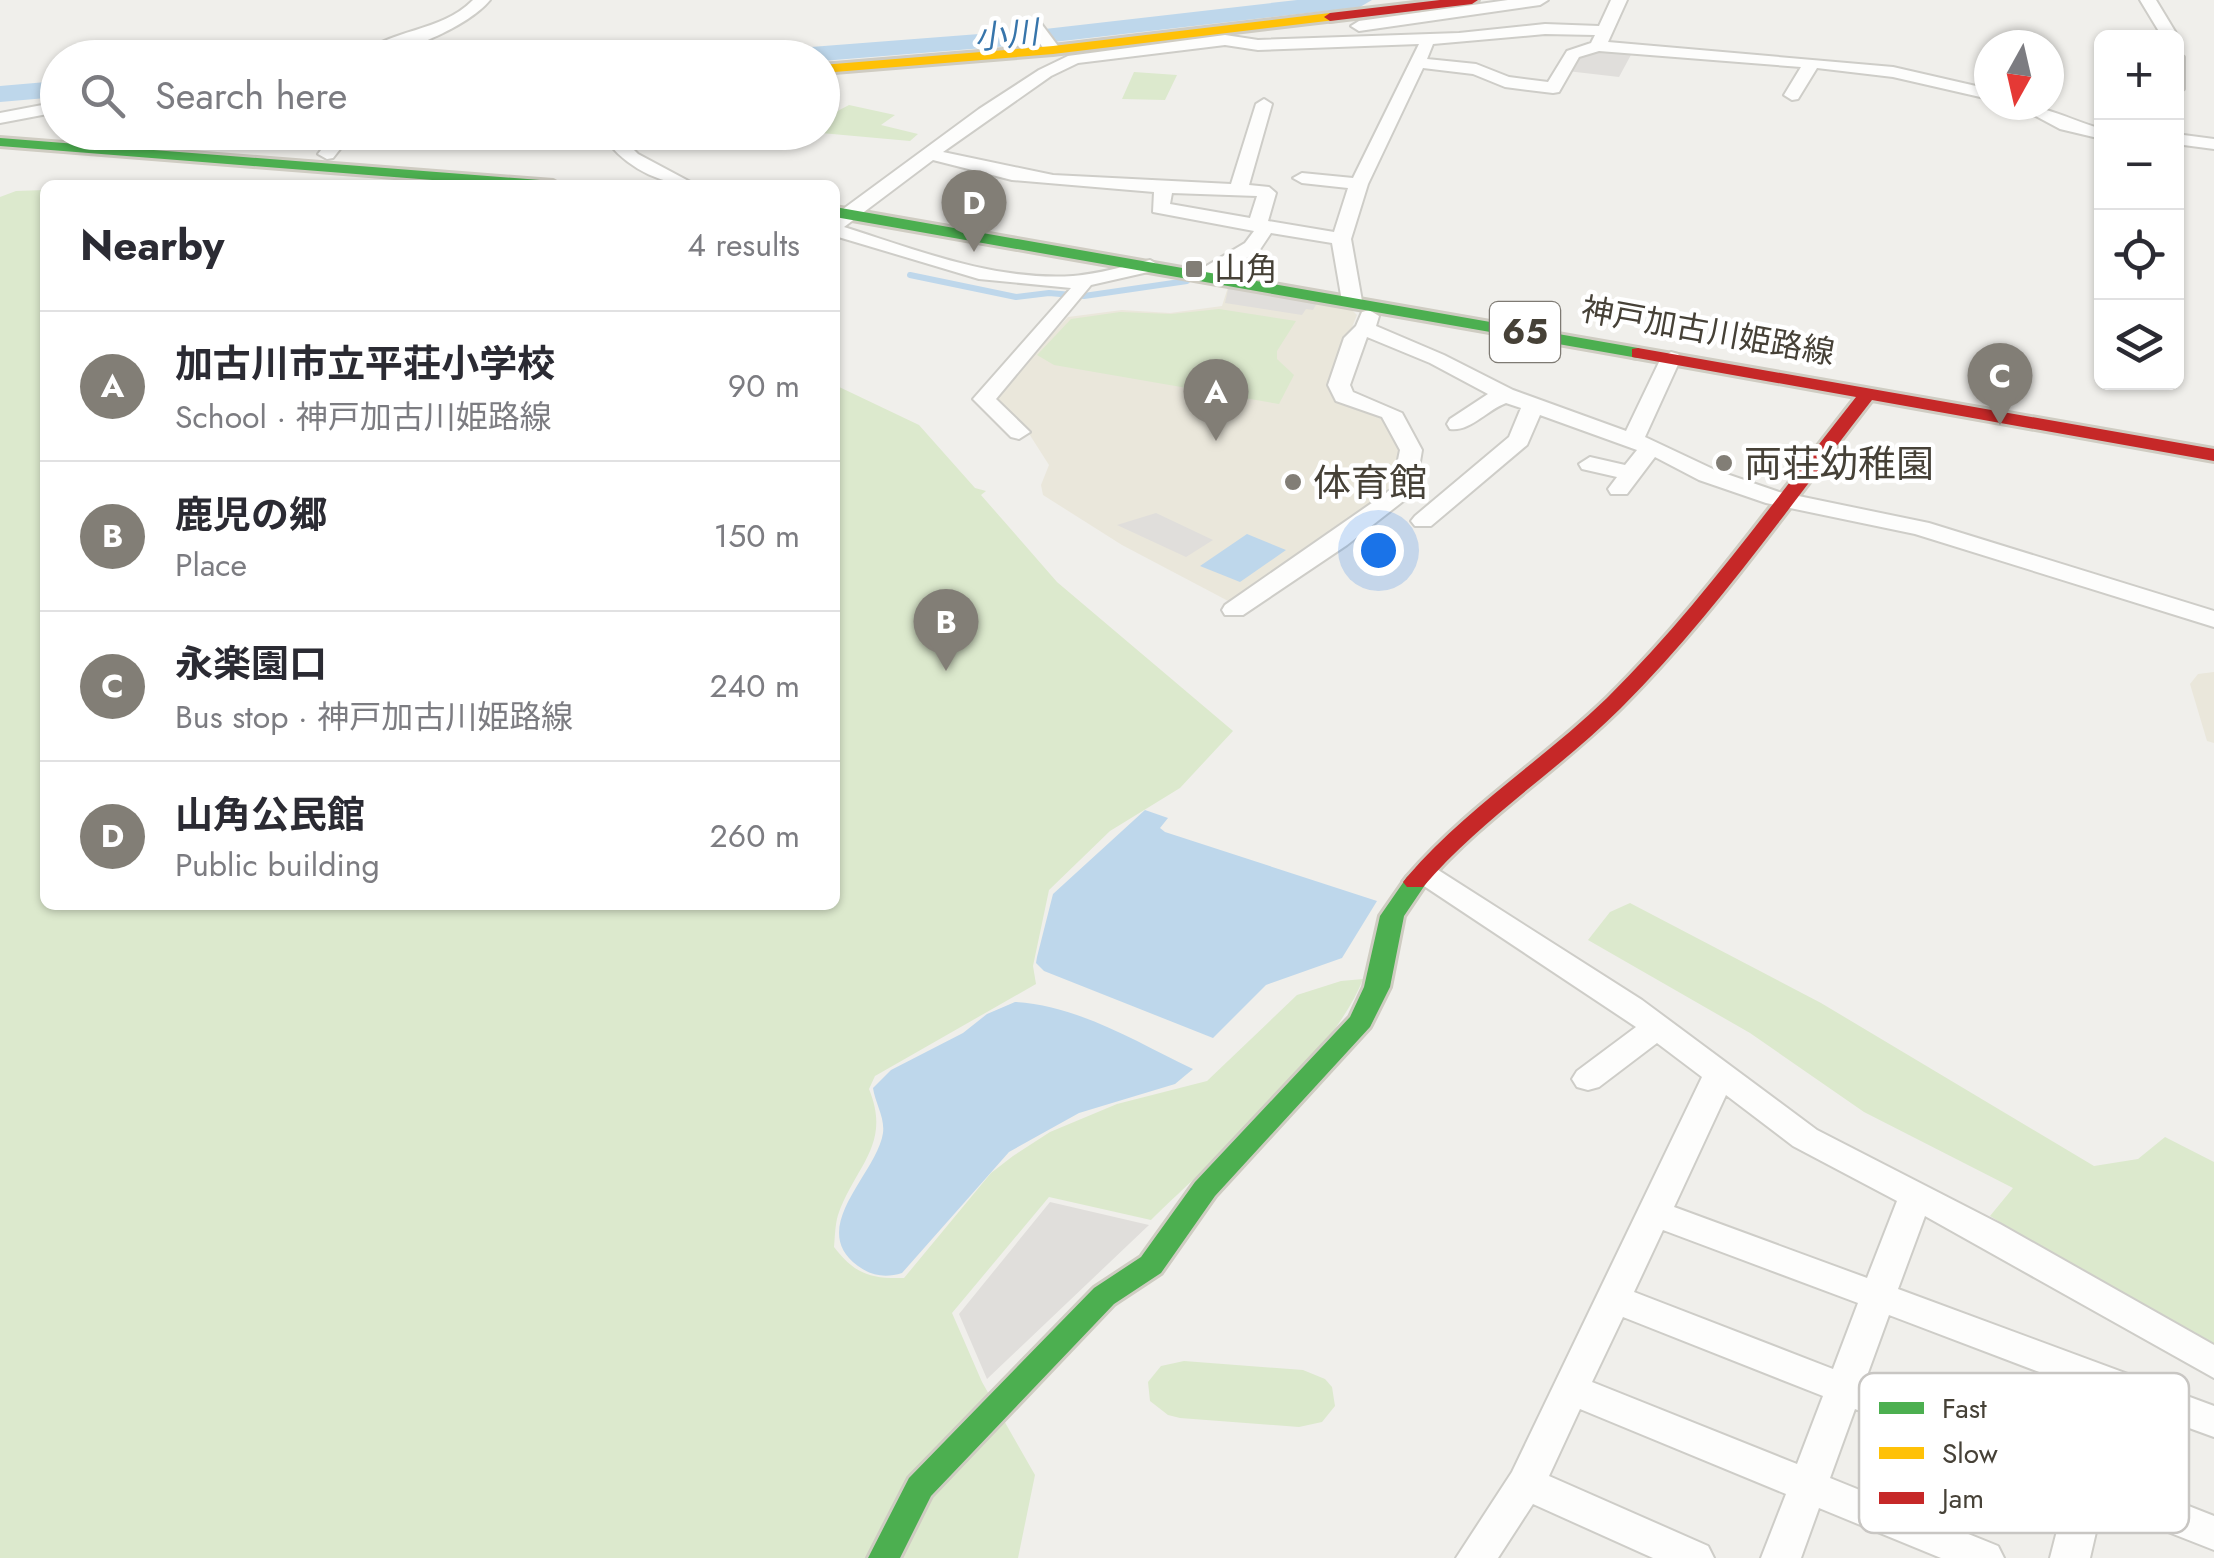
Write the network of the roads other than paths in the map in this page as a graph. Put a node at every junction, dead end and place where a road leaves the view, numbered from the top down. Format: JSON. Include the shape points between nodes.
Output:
{"nodes":[{"id":1,"x":482,"y":0,"type":"edge"},
{"id":2,"x":1540,"y":0,"type":"edge"},
{"id":3,"x":1619,"y":0,"type":"edge"},
{"id":4,"x":2148,"y":0,"type":"edge"},
{"id":5,"x":1463,"y":1,"type":"edge"},
{"id":6,"x":1034,"y":24,"type":"dead end"},
{"id":7,"x":2166,"y":30,"type":"edge"},
{"id":8,"x":1428,"y":39,"type":"junction"},
{"id":9,"x":1600,"y":39,"type":"junction"},
{"id":10,"x":401,"y":40,"type":"edge"},
{"id":11,"x":1225,"y":40,"type":"junction"},
{"id":12,"x":1058,"y":57,"type":"junction"},
{"id":13,"x":1814,"y":62,"type":"junction"},
{"id":14,"x":1420,"y":63,"type":"junction"},
{"id":15,"x":840,"y":68,"type":"edge"},
{"id":16,"x":1974,"y":90,"type":"edge"},
{"id":17,"x":1792,"y":95,"type":"dead end"},
{"id":18,"x":1264,"y":104,"type":"dead end"},
{"id":19,"x":40,"y":109,"type":"edge"},
{"id":20,"x":15,"y":112,"type":"edge"},
{"id":21,"x":2055,"y":120,"type":"edge"},
{"id":22,"x":2094,"y":132,"type":"edge"},
{"id":23,"x":2184,"y":140,"type":"edge"},
{"id":24,"x":0,"y":142,"type":"edge"},
{"id":25,"x":2214,"y":144,"type":"edge"},
{"id":26,"x":40,"y":145,"type":"edge"},
{"id":27,"x":99,"y":150,"type":"edge"},
{"id":28,"x":180,"y":150,"type":"edge"},
{"id":29,"x":330,"y":150,"type":"edge"},
{"id":30,"x":623,"y":150,"type":"edge"},
{"id":31,"x":931,"y":154,"type":"junction"},
{"id":32,"x":174,"y":156,"type":"junction"},
{"id":33,"x":316,"y":166,"type":"junction"},
{"id":34,"x":1302,"y":178,"type":"dead end"},
{"id":35,"x":491,"y":180,"type":"edge"},
{"id":36,"x":677,"y":180,"type":"edge"},
{"id":37,"x":1359,"y":184,"type":"junction"},
{"id":38,"x":1164,"y":186,"type":"junction"},
{"id":39,"x":1238,"y":190,"type":"junction"},
{"id":40,"x":840,"y":219,"type":"edge"},
{"id":41,"x":840,"y":220,"type":"edge"},
{"id":42,"x":840,"y":220,"type":"edge"},
{"id":43,"x":1261,"y":227,"type":"junction"},
{"id":44,"x":977,"y":234,"type":"junction"},
{"id":45,"x":1341,"y":240,"type":"junction"},
{"id":46,"x":943,"y":262,"type":"junction"},
{"id":47,"x":1150,"y":266,"type":"junction"},
{"id":48,"x":1205,"y":275,"type":"junction"},
{"id":49,"x":1078,"y":290,"type":"junction"},
{"id":50,"x":1362,"y":303,"type":"junction"},
{"id":51,"x":1365,"y":329,"type":"junction"},
{"id":52,"x":1671,"y":358,"type":"junction"},
{"id":53,"x":1868,"y":393,"type":"junction"},
{"id":54,"x":1505,"y":395,"type":"junction"},
{"id":55,"x":1533,"y":405,"type":"junction"},
{"id":56,"x":1458,"y":424,"type":"dead end"},
{"id":57,"x":1018,"y":432,"type":"dead end"},
{"id":58,"x":1642,"y":444,"type":"junction"},
{"id":59,"x":2214,"y":455,"type":"edge"},
{"id":60,"x":1590,"y":464,"type":"dead end"},
{"id":61,"x":1786,"y":498,"type":"junction"},
{"id":62,"x":1423,"y":521,"type":"dead end"},
{"id":63,"x":1234,"y":610,"type":"dead end"},
{"id":64,"x":2214,"y":619,"type":"edge"},
{"id":65,"x":1425,"y":874,"type":"junction"},
{"id":66,"x":1657,"y":1027,"type":"junction"},
{"id":67,"x":1719,"y":1076,"type":"junction"},
{"id":68,"x":1588,"y":1079,"type":"dead end"},
{"id":69,"x":1915,"y":1197,"type":"junction"},
{"id":70,"x":1656,"y":1212,"type":"junction"},
{"id":71,"x":1879,"y":1297,"type":"junction"},
{"id":72,"x":1614,"y":1298,"type":"junction"},
{"id":73,"x":2214,"y":1363,"type":"edge"},
{"id":74,"x":2083,"y":1373,"type":"edge"},
{"id":75,"x":1571,"y":1388,"type":"junction"},
{"id":76,"x":1846,"y":1388,"type":"junction"},
{"id":77,"x":1859,"y":1393,"type":"edge"},
{"id":78,"x":2189,"y":1413,"type":"edge"},
{"id":79,"x":2214,"y":1422,"type":"edge"},
{"id":80,"x":1526,"y":1483,"type":"junction"},
{"id":81,"x":1810,"y":1488,"type":"junction"},
{"id":82,"x":1859,"y":1508,"type":"edge"},
{"id":83,"x":2189,"y":1523,"type":"edge"},
{"id":84,"x":1922,"y":1533,"type":"edge"},
{"id":85,"x":2076,"y":1533,"type":"edge"},
{"id":86,"x":2214,"y":1533,"type":"edge"},
{"id":87,"x":884,"y":1558,"type":"edge"},
{"id":88,"x":1476,"y":1558,"type":"edge"},
{"id":89,"x":1694,"y":1558,"type":"edge"},
{"id":90,"x":1781,"y":1558,"type":"edge"},
{"id":91,"x":1984,"y":1558,"type":"edge"},
{"id":92,"x":2070,"y":1558,"type":"edge"}],
"edges":[{"from":1,"to":10,"type":"street","via":[[462,21]]},
{"from":2,"to":11,"type":"street"},
{"from":3,"to":9,"type":"street"},
{"from":4,"to":7,"type":"street"},
{"from":5,"to":12,"type":"street"},
{"from":6,"to":12,"type":"street"},
{"from":8,"to":9,"type":"street","via":[[1545,28]]},
{"from":8,"to":11,"type":"street","via":[[1258,45]]},
{"from":8,"to":14,"type":"street"},
{"from":9,"to":13,"type":"street"},
{"from":9,"to":14,"type":"street","via":[[1573,54],[1552,88]]},
{"from":11,"to":12,"type":"street"},
{"from":12,"to":15,"type":"street","via":[[994,55]]},
{"from":12,"to":31,"type":"street"},
{"from":13,"to":16,"type":"street","via":[[1923,75]]},
{"from":13,"to":17,"type":"street"},
{"from":14,"to":37,"type":"street"},
{"from":18,"to":39,"type":"street"},
{"from":19,"to":20,"type":"street"},
{"from":20,"to":24,"type":"street","via":[[25,122]]},
{"from":21,"to":22,"type":"street"},
{"from":23,"to":25,"type":"street"},
{"from":24,"to":26,"type":"street"},
{"from":27,"to":32,"type":"street"},
{"from":28,"to":32,"type":"street"},
{"from":29,"to":33,"type":"street"},
{"from":30,"to":36,"type":"street"},
{"from":31,"to":38,"type":"street","via":[[1022,178]]},
{"from":31,"to":40,"type":"street"},
{"from":32,"to":33,"type":"street"},
{"from":33,"to":35,"type":"street"},
{"from":34,"to":37,"type":"street"},
{"from":37,"to":45,"type":"street"},
{"from":38,"to":39,"type":"street"},
{"from":38,"to":43,"type":"street","via":[[1160,208]]},
{"from":39,"to":43,"type":"street","via":[[1267,193]]},
{"from":41,"to":44,"type":"street","name":"神戸加古川姫路線","number":"65"},
{"from":42,"to":46,"type":"street"},
{"from":43,"to":45,"type":"street"},
{"from":43,"to":48,"type":"street","via":[[1252,248]]},
{"from":44,"to":46,"type":"street"},
{"from":44,"to":47,"type":"street","name":"神戸加古川姫路線","number":"65"},
{"from":45,"to":50,"type":"street"},
{"from":46,"to":49,"type":"street"},
{"from":47,"to":48,"type":"street","name":"神戸加古川姫路線","number":"65"},
{"from":47,"to":49,"type":"street"},
{"from":48,"to":50,"type":"street","name":"神戸加古川姫路線","number":"65"},
{"from":49,"to":57,"type":"street","via":[[984,399]]},
{"from":50,"to":51,"type":"street"},
{"from":50,"to":52,"type":"street","name":"神戸加古川姫路線","number":"65"},
{"from":51,"to":54,"type":"street"},
{"from":51,"to":63,"type":"street","via":[[1354,338],[1338,385],[1344,396],[1391,414],[1411,450],[1403,492]]},
{"from":52,"to":53,"type":"street","name":"神戸加古川姫路線","number":"65"},
{"from":52,"to":58,"type":"street"},
{"from":53,"to":59,"type":"street","name":"神戸加古川姫路線","number":"65"},
{"from":53,"to":61,"type":"street"},
{"from":54,"to":55,"type":"street"},
{"from":54,"to":56,"type":"street"},
{"from":55,"to":58,"type":"street"},
{"from":55,"to":62,"type":"street","via":[[1519,440]]},
{"from":58,"to":60,"type":"street","via":[[1624,481]]},
{"from":58,"to":61,"type":"street","via":[[1707,475]]},
{"from":61,"to":64,"type":"street","via":[[1921,528]]},
{"from":61,"to":65,"type":"street","via":[[1660,655]]},
{"from":65,"to":66,"type":"street"},
{"from":65,"to":87,"type":"street","via":[[1385,932],[1377,988],[1349,1035],[1204,1189],[1151,1265],[1104,1296],[920,1487]]},
{"from":66,"to":67,"type":"street"},
{"from":66,"to":68,"type":"street"},
{"from":67,"to":69,"type":"street","via":[[1804,1138]]},
{"from":67,"to":70,"type":"street"},
{"from":69,"to":71,"type":"street"},
{"from":69,"to":73,"type":"street"},
{"from":70,"to":71,"type":"street"},
{"from":70,"to":72,"type":"street"},
{"from":71,"to":74,"type":"street"},
{"from":71,"to":76,"type":"street"},
{"from":72,"to":75,"type":"street"},
{"from":72,"to":76,"type":"street"},
{"from":75,"to":80,"type":"street"},
{"from":75,"to":81,"type":"street"},
{"from":76,"to":77,"type":"street"},
{"from":76,"to":81,"type":"street"},
{"from":78,"to":79,"type":"street"},
{"from":80,"to":88,"type":"street"},
{"from":80,"to":89,"type":"street"},
{"from":81,"to":82,"type":"street"},
{"from":81,"to":90,"type":"street"},
{"from":83,"to":86,"type":"street"},
{"from":84,"to":91,"type":"street"},
{"from":85,"to":92,"type":"street"}]}
